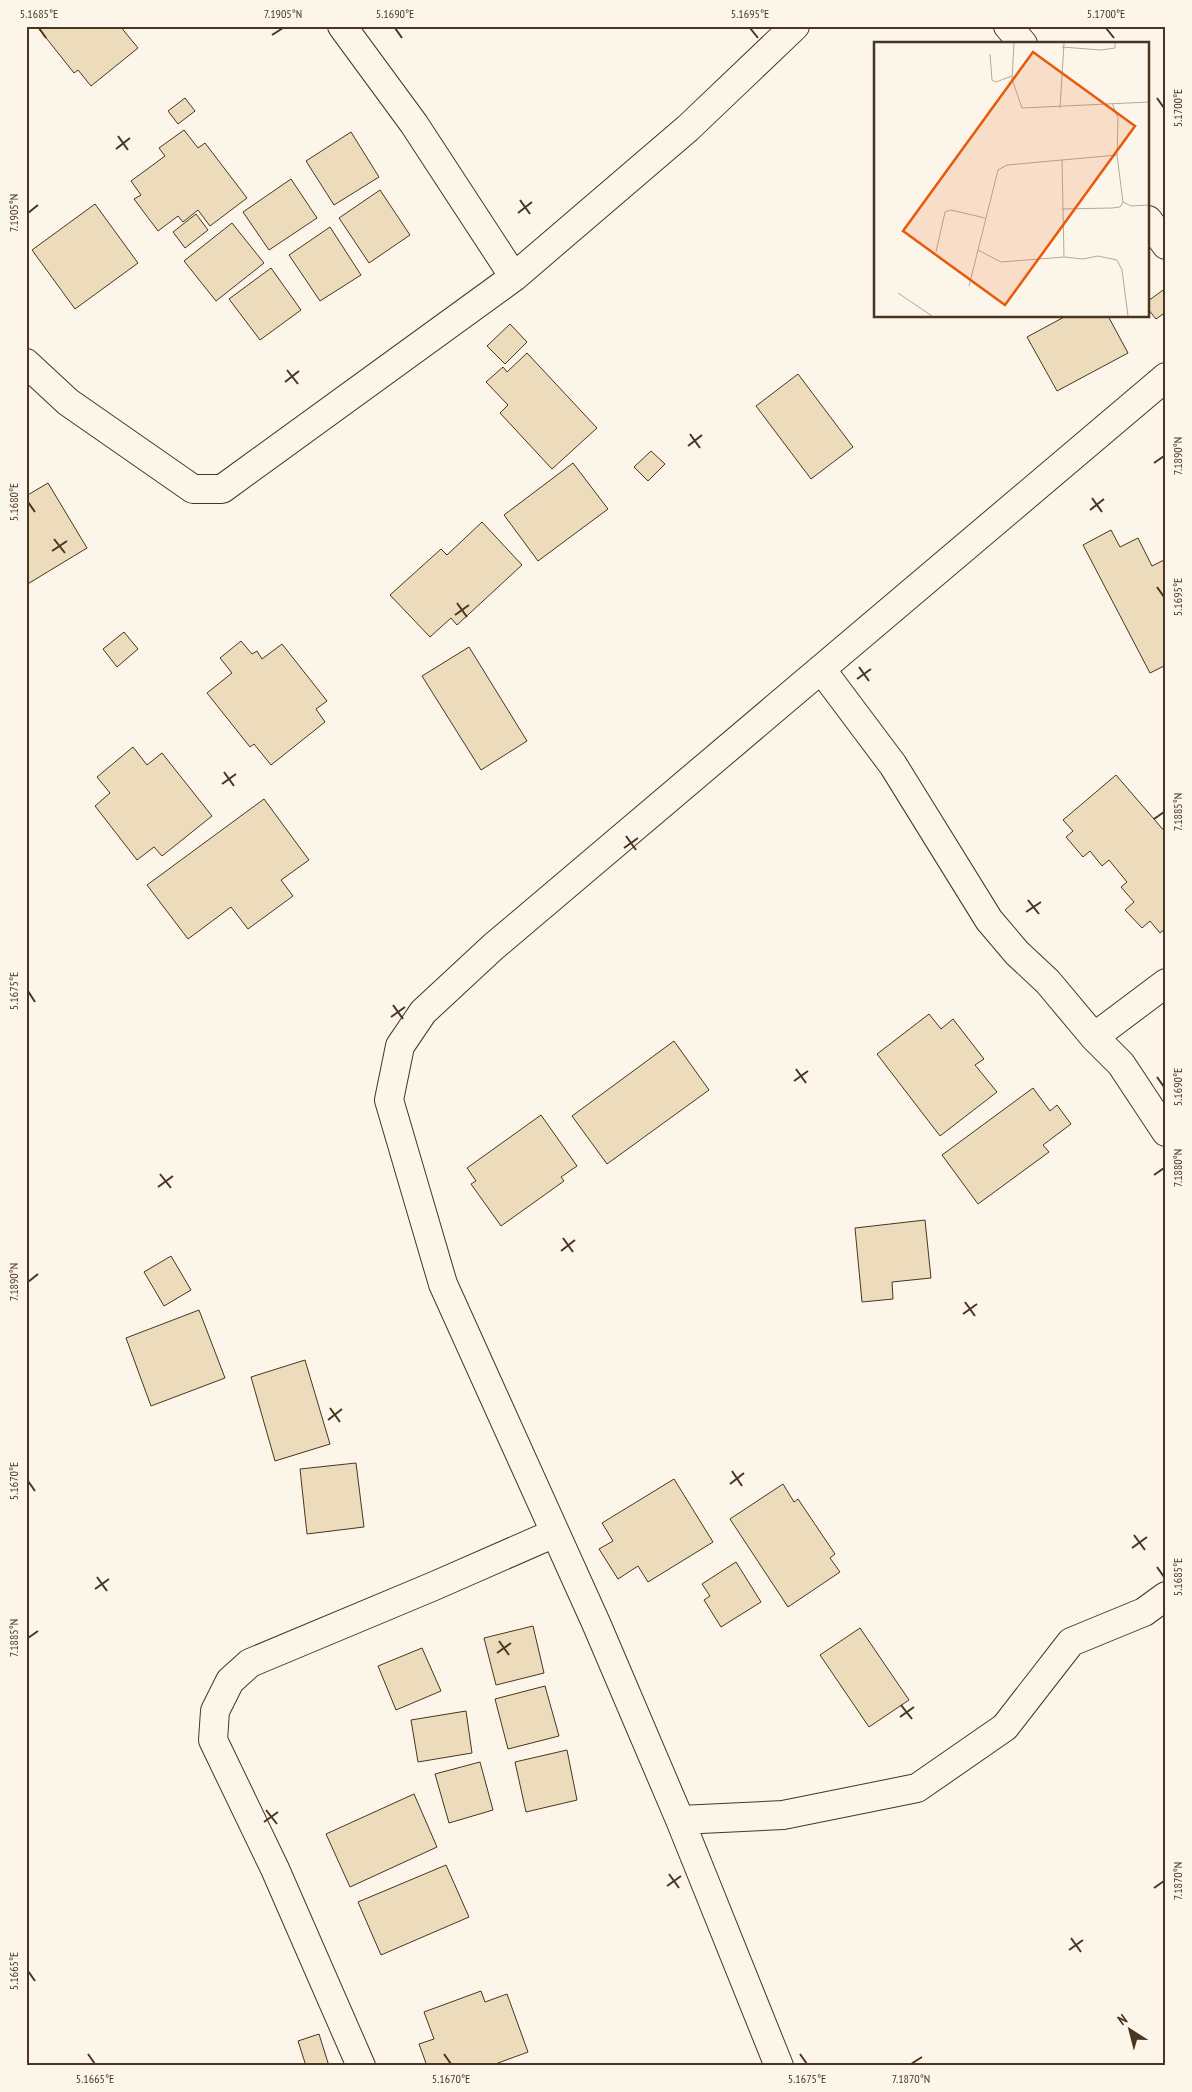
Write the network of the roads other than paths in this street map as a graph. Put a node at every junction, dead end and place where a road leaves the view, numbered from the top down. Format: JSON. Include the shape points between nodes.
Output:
{"nodes":[{"id":1,"x":342,"y":26,"type":"edge"},
{"id":2,"x":795,"y":26,"type":"edge"},
{"id":3,"x":1008,"y":26,"type":"edge"},
{"id":4,"x":1021,"y":42,"type":"edge"},
{"id":5,"x":1150,"y":223,"type":"edge"},
{"id":6,"x":1166,"y":245,"type":"edge"},
{"id":7,"x":514,"y":277,"type":"junction"},
{"id":8,"x":26,"y":363,"type":"edge"},
{"id":9,"x":1166,"y":377,"type":"edge"},
{"id":10,"x":821,"y":669,"type":"junction"},
{"id":11,"x":1166,"y":983,"type":"edge"},
{"id":12,"x":1094,"y":1037,"type":"junction"},
{"id":13,"x":1166,"y":1132,"type":"edge"},
{"id":14,"x":555,"y":1532,"type":"junction"},
{"id":15,"x":1166,"y":1596,"type":"edge"},
{"id":16,"x":680,"y":1820,"type":"junction"},
{"id":17,"x":360,"y":2066,"type":"edge"},
{"id":18,"x":779,"y":2066,"type":"edge"}],
"edges":[{"from":1,"to":7,"type":"street","via":[[414,124]]},
{"from":2,"to":7,"type":"street","via":[[688,128]]},
{"from":3,"to":4,"type":"street"},
{"from":5,"to":6,"type":"street"},
{"from":7,"to":8,"type":"street","via":[[222,489],[193,490],[68,402]]},
{"from":9,"to":10,"type":"street"},
{"from":10,"to":12,"type":"street","via":[[893,765],[989,920]]},
{"from":10,"to":14,"type":"street","via":[[493,947],[424,1012],[400,1046],[390,1100],[443,1284]]},
{"from":11,"to":12,"type":"street"},
{"from":12,"to":13,"type":"street","via":[[1121,1064]]},
{"from":14,"to":16,"type":"street"},
{"from":14,"to":17,"type":"street","via":[[250,1664],[230,1681],[215,1711],[213,1740],[275,1869]]},
{"from":15,"to":16,"type":"street","via":[[1144,1612],[1071,1642],[1005,1727],[917,1788],[783,1815]]},
{"from":16,"to":18,"type":"street"}]}
